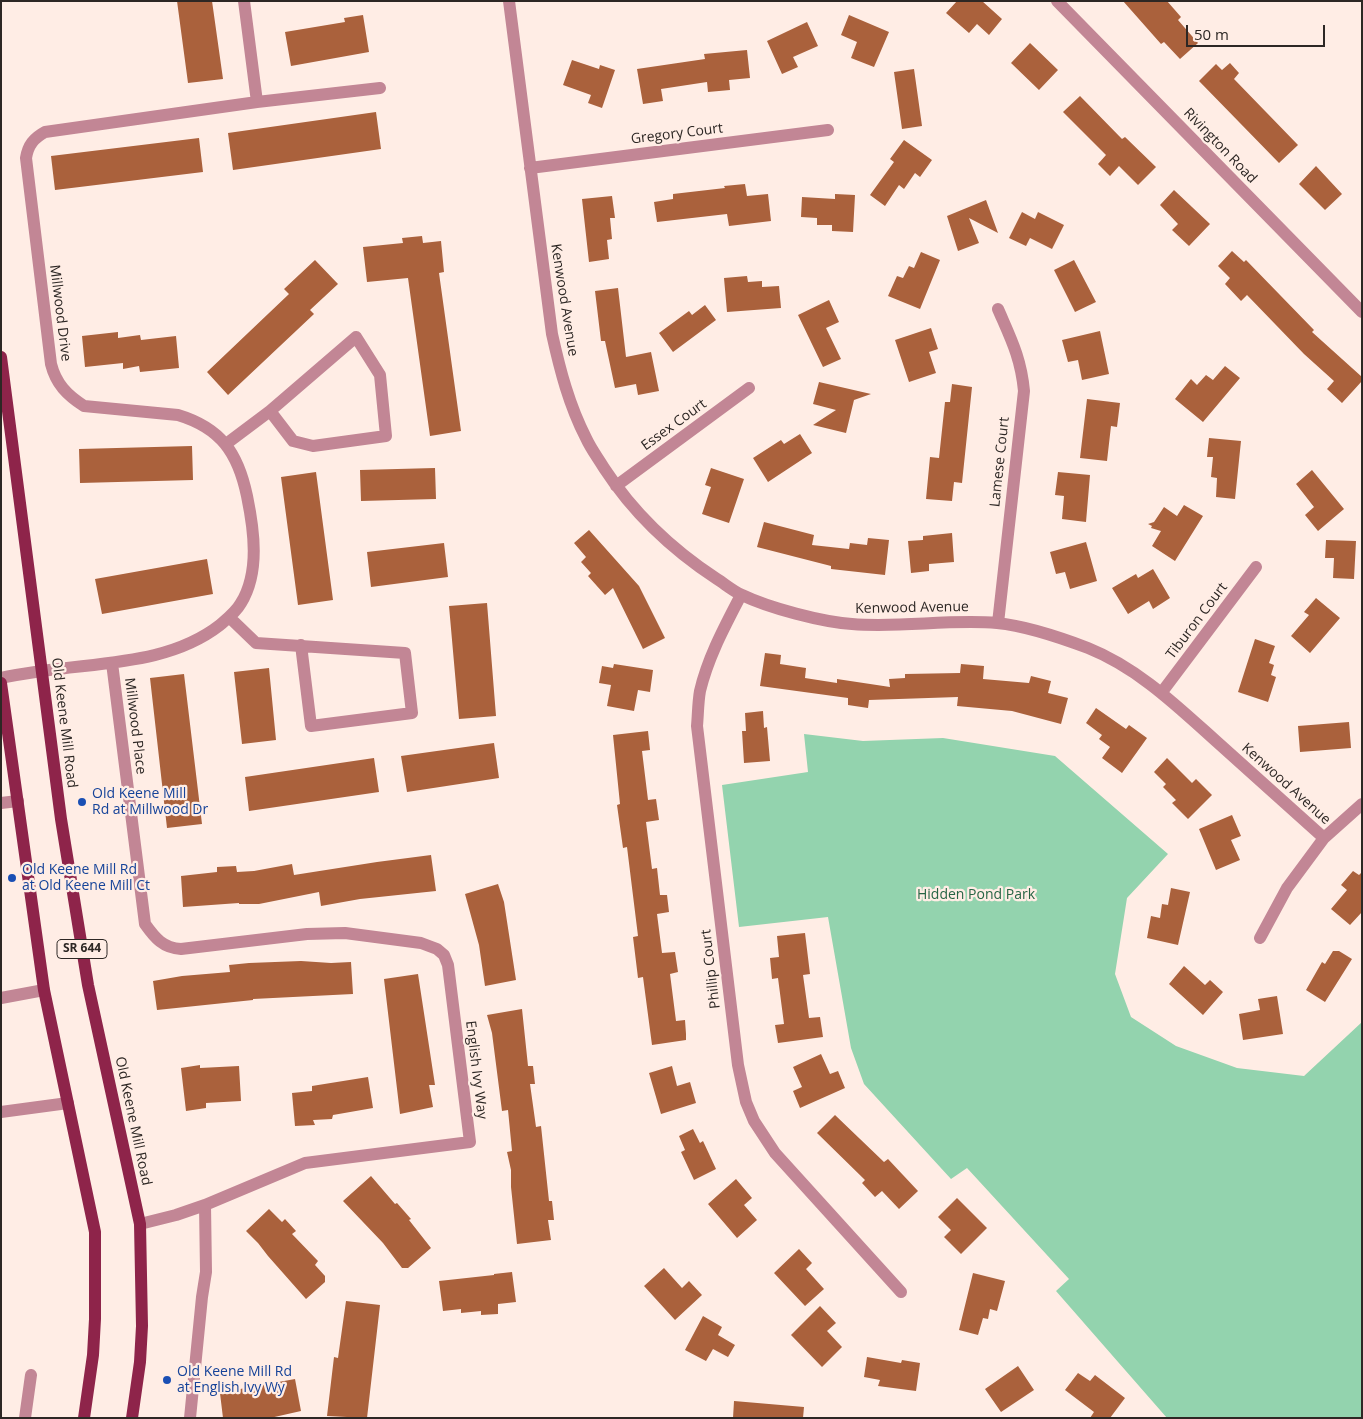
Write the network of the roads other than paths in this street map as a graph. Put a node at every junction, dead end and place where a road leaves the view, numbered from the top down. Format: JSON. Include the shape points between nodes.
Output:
{"nodes":[{"id":1,"x":244,"y":1,"type":"edge"},
{"id":2,"x":509,"y":1,"type":"edge"},
{"id":3,"x":1057,"y":1,"type":"edge"},
{"id":4,"x":380,"y":88,"type":"dead end"},
{"id":5,"x":257,"y":102,"type":"junction"},
{"id":6,"x":828,"y":130,"type":"dead end"},
{"id":7,"x":530,"y":168,"type":"junction"},
{"id":8,"x":998,"y":309,"type":"dead end"},
{"id":9,"x":1362,"y":312,"type":"edge"},
{"id":10,"x":1,"y":357,"type":"edge"},
{"id":11,"x":750,"y":388,"type":"dead end"},
{"id":12,"x":270,"y":411,"type":"junction"},
{"id":13,"x":226,"y":444,"type":"junction"},
{"id":14,"x":616,"y":486,"type":"junction"},
{"id":15,"x":1256,"y":567,"type":"dead end"},
{"id":16,"x":741,"y":595,"type":"junction"},
{"id":17,"x":229,"y":618,"type":"junction"},
{"id":18,"x":998,"y":623,"type":"junction"},
{"id":19,"x":301,"y":645,"type":"junction"},
{"id":20,"x":112,"y":663,"type":"junction"},
{"id":21,"x":42,"y":671,"type":"junction"},
{"id":22,"x":1,"y":678,"type":"edge"},
{"id":23,"x":1,"y":684,"type":"edge"},
{"id":24,"x":1162,"y":692,"type":"junction"},
{"id":25,"x":18,"y":801,"type":"junction"},
{"id":26,"x":1,"y":803,"type":"edge"},
{"id":27,"x":1362,"y":804,"type":"edge"},
{"id":28,"x":1324,"y":838,"type":"junction"},
{"id":29,"x":1260,"y":938,"type":"dead end"},
{"id":30,"x":156,"y":939,"type":"joint"},
{"id":31,"x":44,"y":990,"type":"junction"},
{"id":32,"x":1,"y":998,"type":"edge"},
{"id":33,"x":68,"y":1103,"type":"junction"},
{"id":34,"x":1,"y":1112,"type":"edge"},
{"id":35,"x":205,"y":1205,"type":"junction"},
{"id":36,"x":140,"y":1224,"type":"junction"},
{"id":37,"x":901,"y":1292,"type":"dead end"},
{"id":38,"x":31,"y":1374,"type":"dead end"},
{"id":39,"x":25,"y":1418,"type":"edge"},
{"id":40,"x":84,"y":1418,"type":"edge"},
{"id":41,"x":132,"y":1418,"type":"edge"},
{"id":42,"x":190,"y":1418,"type":"edge"}],
"edges":[{"from":1,"to":5,"type":"street"},
{"from":2,"to":7,"type":"street","name":"Kenwood Avenue"},
{"from":3,"to":9,"type":"street","name":"Rivington Road"},
{"from":4,"to":5,"type":"street","name":"Millwood Drive"},
{"from":5,"to":13,"type":"street","name":"Millwood Drive","via":[[46,132],[32,141],[26,158],[51,364],[60,387],[84,406],[178,415],[190,419]]},
{"from":6,"to":7,"type":"street","name":"Gregory Court"},
{"from":7,"to":14,"type":"street","name":"Kenwood Avenue","via":[[560,373],[587,441]]},
{"from":8,"to":18,"type":"street","name":"Lamese Court","via":[[1018,355],[1024,391]]},
{"from":10,"to":21,"type":"main road","name":"Old Keene Mill Road","number":"SR 644"},
{"from":11,"to":14,"type":"street","name":"Essex Court"},
{"from":12,"to":12,"type":"street","via":[[356,337],[380,375],[386,436],[313,446],[293,441]]},
{"from":12,"to":13,"type":"street"},
{"from":13,"to":17,"type":"street","name":"Millwood Drive","via":[[243,477],[254,557],[248,588]]},
{"from":14,"to":16,"type":"street","name":"Kenwood Avenue","via":[[637,513],[669,544]]},
{"from":15,"to":24,"type":"street","name":"Tiburon Court"},
{"from":16,"to":18,"type":"street","name":"Kenwood Avenue","via":[[811,618],[849,624]]},
{"from":16,"to":37,"type":"street","name":"Phillip Court","via":[[706,668],[697,726],[738,1065],[746,1102],[775,1153]]},
{"from":17,"to":19,"type":"street","via":[[256,642]]},
{"from":17,"to":20,"type":"street","name":"Millwood Drive","via":[[186,646]]},
{"from":18,"to":24,"type":"street","name":"Kenwood Avenue","via":[[1047,634],[1090,649]]},
{"from":19,"to":19,"type":"street","via":[[405,653],[412,713],[311,726]]},
{"from":20,"to":21,"type":"street","name":"Millwood Drive"},
{"from":20,"to":30,"type":"street","name":"Millwood Place","via":[[145,924]]},
{"from":21,"to":22,"type":"street","name":"Millwood Drive"},
{"from":21,"to":36,"type":"main road","name":"Old Keene Mill Road","number":"SR 644","via":[[61,819],[88,985]]},
{"from":23,"to":25,"type":"main road","number":"SR 644"},
{"from":24,"to":28,"type":"street","name":"Kenwood Avenue"},
{"from":25,"to":26,"type":"street"},
{"from":25,"to":31,"type":"main road","number":"SR 644"},
{"from":27,"to":28,"type":"street"},
{"from":28,"to":29,"type":"street","via":[[1287,888]]},
{"from":30,"to":35,"type":"street","name":"English Ivy Way","via":[[170,948],[181,949],[308,934],[344,933],[421,943],[437,949],[448,965],[470,1142],[304,1163]]},
{"from":31,"to":32,"type":"street"},
{"from":31,"to":33,"type":"main road","number":"SR 644"},
{"from":33,"to":34,"type":"street"},
{"from":33,"to":40,"type":"main road","number":"SR 644","via":[[95,1232],[93,1355]]},
{"from":35,"to":36,"type":"street","name":"English Ivy Way"},
{"from":35,"to":42,"type":"street","via":[[206,1272]]},
{"from":36,"to":41,"type":"main road","name":"Old Keene Mill Road","number":"SR 644","via":[[142,1326]]},
{"from":38,"to":39,"type":"street"}]}
